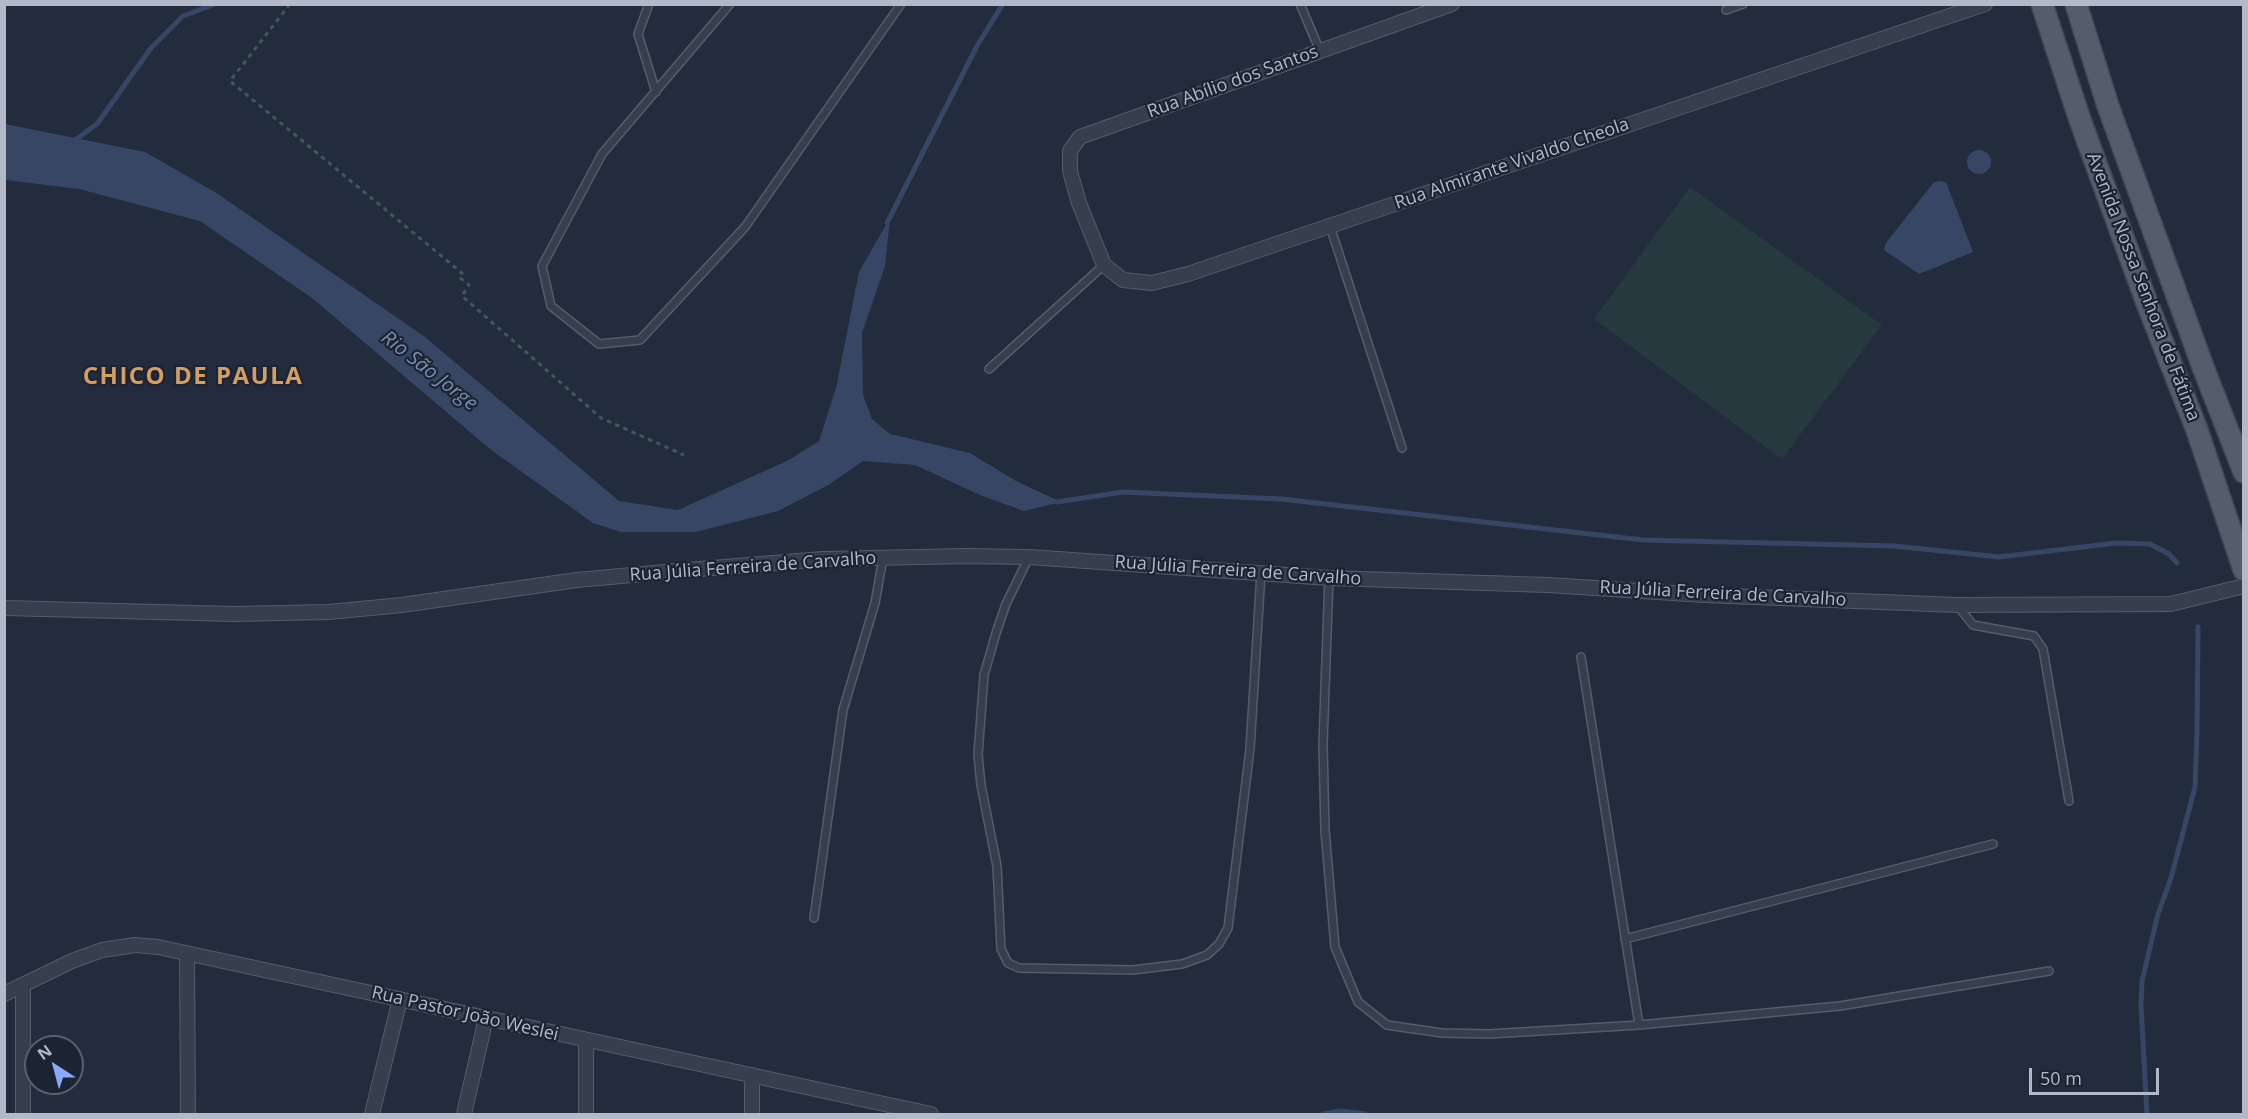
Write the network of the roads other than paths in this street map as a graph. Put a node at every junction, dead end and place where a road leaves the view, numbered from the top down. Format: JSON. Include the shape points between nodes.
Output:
{"nodes":[{"id":1,"x":649,"y":4,"type":"edge"},
{"id":2,"x":730,"y":4,"type":"edge"},
{"id":3,"x":901,"y":4,"type":"edge"},
{"id":4,"x":1300,"y":4,"type":"edge"},
{"id":5,"x":1452,"y":4,"type":"edge"},
{"id":6,"x":1743,"y":4,"type":"edge"},
{"id":7,"x":1985,"y":4,"type":"edge"},
{"id":8,"x":2042,"y":4,"type":"edge"},
{"id":9,"x":2076,"y":4,"type":"edge"},
{"id":10,"x":1726,"y":10,"type":"dead end"},
{"id":11,"x":1320,"y":51,"type":"junction"},
{"id":12,"x":656,"y":92,"type":"junction"},
{"id":13,"x":1330,"y":226,"type":"junction"},
{"id":14,"x":1104,"y":265,"type":"junction"},
{"id":15,"x":989,"y":369,"type":"dead end"},
{"id":16,"x":1402,"y":448,"type":"dead end"},
{"id":17,"x":2244,"y":472,"type":"edge"},
{"id":18,"x":1029,"y":557,"type":"junction"},
{"id":19,"x":883,"y":558,"type":"junction"},
{"id":20,"x":2244,"y":570,"type":"edge"},
{"id":21,"x":1261,"y":572,"type":"junction"},
{"id":22,"x":1329,"y":578,"type":"junction"},
{"id":23,"x":2244,"y":586,"type":"edge"},
{"id":24,"x":1957,"y":605,"type":"junction"},
{"id":25,"x":4,"y":608,"type":"edge"},
{"id":26,"x":1581,"y":657,"type":"dead end"},
{"id":27,"x":2069,"y":801,"type":"dead end"},
{"id":28,"x":1993,"y":844,"type":"dead end"},
{"id":29,"x":814,"y":918,"type":"dead end"},
{"id":30,"x":1625,"y":939,"type":"junction"},
{"id":31,"x":187,"y":954,"type":"junction"},
{"id":32,"x":2049,"y":971,"type":"dead end"},
{"id":33,"x":23,"y":985,"type":"junction"},
{"id":34,"x":4,"y":994,"type":"edge"},
{"id":35,"x":400,"y":999,"type":"junction"},
{"id":36,"x":486,"y":1018,"type":"junction"},
{"id":37,"x":1639,"y":1025,"type":"junction"},
{"id":38,"x":586,"y":1041,"type":"junction"},
{"id":39,"x":752,"y":1075,"type":"junction"},
{"id":40,"x":23,"y":1114,"type":"edge"},
{"id":41,"x":188,"y":1114,"type":"edge"},
{"id":42,"x":372,"y":1114,"type":"edge"},
{"id":43,"x":464,"y":1114,"type":"edge"},
{"id":44,"x":586,"y":1114,"type":"edge"},
{"id":45,"x":752,"y":1114,"type":"edge"},
{"id":46,"x":924,"y":1114,"type":"edge"}],
"edges":[{"from":1,"to":12,"type":"lane","via":[[638,34]]},
{"from":2,"to":12,"type":"lane"},
{"from":3,"to":12,"type":"lane","via":[[745,227],[640,340],[599,344],[551,306],[542,266],[602,154]]},
{"from":4,"to":11,"type":"lane"},
{"from":5,"to":11,"type":"street","name":"Rua Abílio dos Santos"},
{"from":6,"to":10,"type":"lane"},
{"from":7,"to":13,"type":"street","name":"Rua Almirante Vivaldo Cheola"},
{"from":8,"to":20,"type":"main road","name":"Avenida Nossa Senhora de Fátima","via":[[2080,120],[2201,441]]},
{"from":9,"to":17,"type":"main road","name":"Avenida Nossa Senhora de Fátima","via":[[2108,106]]},
{"from":11,"to":14,"type":"street","name":"Rua Abílio dos Santos","via":[[1080,137],[1070,151],[1070,171],[1078,203]]},
{"from":13,"to":14,"type":"street","name":"Rua Almirante Vivaldo Cheola","via":[[1152,283],[1123,280]]},
{"from":13,"to":16,"type":"lane"},
{"from":14,"to":15,"type":"lane"},
{"from":18,"to":19,"type":"street","name":"Rua Júlia Ferreira de Carvalho"},
{"from":18,"to":21,"type":"street","name":"Rua Júlia Ferreira de Carvalho"},
{"from":18,"to":21,"type":"lane","via":[[1006,603],[984,675],[978,755],[997,866],[1001,949],[1008,963],[1019,968],[1133,970],[1182,964],[1207,955],[1219,944],[1228,928],[1250,748]]},
{"from":19,"to":25,"type":"street","name":"Rua Júlia Ferreira de Carvalho","via":[[823,559],[577,580],[329,612],[233,614]]},
{"from":19,"to":29,"type":"lane","via":[[875,603],[843,710]]},
{"from":21,"to":22,"type":"street","name":"Rua Júlia Ferreira de Carvalho"},
{"from":22,"to":24,"type":"street","name":"Rua Júlia Ferreira de Carvalho"},
{"from":22,"to":37,"type":"lane","via":[[1323,744],[1325,830],[1335,947],[1358,1002],[1387,1025],[1442,1033]]},
{"from":23,"to":24,"type":"street","name":"Rua Júlia Ferreira de Carvalho","via":[[2171,604]]},
{"from":24,"to":27,"type":"lane","via":[[1973,625],[2034,636],[2043,649]]},
{"from":26,"to":30,"type":"lane"},
{"from":28,"to":30,"type":"lane"},
{"from":30,"to":37,"type":"lane"},
{"from":31,"to":33,"type":"street","name":"Rua Pastor João Weslei","via":[[135,945],[102,950]]},
{"from":31,"to":35,"type":"street","name":"Rua Pastor João Weslei"},
{"from":31,"to":41,"type":"street"},
{"from":32,"to":37,"type":"lane","via":[[1840,1006]]},
{"from":33,"to":34,"type":"street","name":"Rua Pastor João Weslei"},
{"from":33,"to":40,"type":"street"},
{"from":35,"to":36,"type":"street","name":"Rua Pastor João Weslei"},
{"from":35,"to":42,"type":"street"},
{"from":36,"to":38,"type":"street","name":"Rua Pastor João Weslei"},
{"from":36,"to":43,"type":"street"},
{"from":38,"to":39,"type":"street","name":"Rua Pastor João Weslei"},
{"from":38,"to":44,"type":"street"},
{"from":39,"to":45,"type":"street"},
{"from":39,"to":46,"type":"street","name":"Rua Pastor João Weslei"}]}
